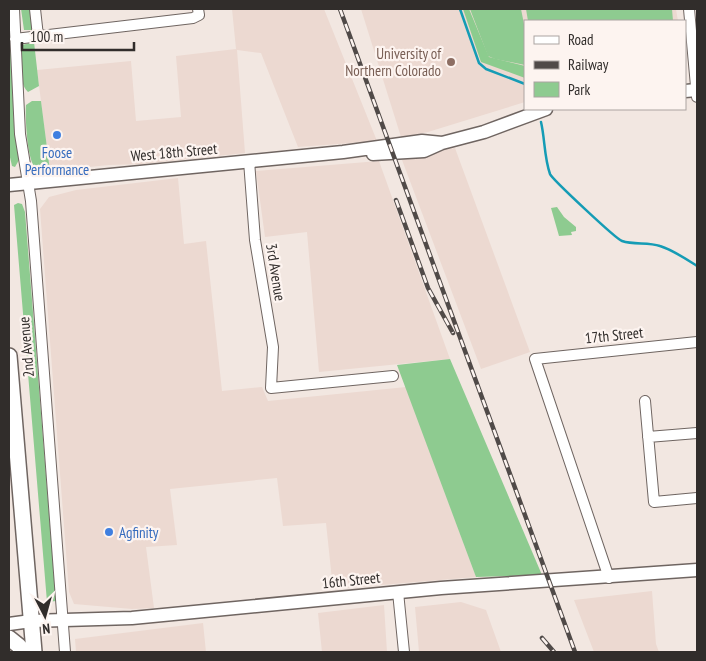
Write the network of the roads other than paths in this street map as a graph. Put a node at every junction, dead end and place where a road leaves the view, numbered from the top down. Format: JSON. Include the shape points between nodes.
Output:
{"nodes":[{"id":1,"x":14,"y":9,"type":"edge"},
{"id":2,"x":35,"y":9,"type":"edge"},
{"id":3,"x":198,"y":9,"type":"edge"},
{"id":4,"x":689,"y":9,"type":"edge"},
{"id":5,"x":38,"y":36,"type":"junction"},
{"id":6,"x":15,"y":38,"type":"junction"},
{"id":7,"x":697,"y":90,"type":"edge"},
{"id":8,"x":697,"y":97,"type":"edge"},
{"id":9,"x":543,"y":110,"type":"edge"},
{"id":10,"x":249,"y":161,"type":"junction"},
{"id":11,"x":28,"y":182,"type":"junction"},
{"id":12,"x":9,"y":185,"type":"edge"},
{"id":13,"x":697,"y":342,"type":"edge"},
{"id":14,"x":9,"y":356,"type":"edge"},
{"id":15,"x":393,"y":376,"type":"dead end"},
{"id":16,"x":645,"y":401,"type":"dead end"},
{"id":17,"x":697,"y":433,"type":"edge"},
{"id":18,"x":648,"y":437,"type":"junction"},
{"id":19,"x":697,"y":498,"type":"edge"},
{"id":20,"x":697,"y":570,"type":"edge"},
{"id":21,"x":610,"y":578,"type":"junction"},
{"id":22,"x":398,"y":592,"type":"junction"},
{"id":23,"x":62,"y":619,"type":"junction"},
{"id":24,"x":31,"y":621,"type":"junction"},
{"id":25,"x":9,"y":624,"type":"edge"},
{"id":26,"x":9,"y":638,"type":"edge"},
{"id":27,"x":22,"y":652,"type":"edge"},
{"id":28,"x":34,"y":652,"type":"edge"},
{"id":29,"x":65,"y":652,"type":"edge"},
{"id":30,"x":404,"y":652,"type":"edge"}],
"edges":[{"from":1,"to":6,"type":"street","name":"2nd Avenue"},
{"from":2,"to":5,"type":"street"},
{"from":3,"to":5,"type":"street","via":[[199,16],[194,18]]},
{"from":4,"to":7,"type":"street"},
{"from":5,"to":6,"type":"street"},
{"from":6,"to":11,"type":"street","name":"2nd Avenue","via":[[20,134]]},
{"from":7,"to":8,"type":"street"},
{"from":9,"to":10,"type":"main road","name":"West 18th Street","via":[[424,151],[343,152]]},
{"from":10,"to":11,"type":"main road","name":"West 18th Street"},
{"from":10,"to":15,"type":"street","name":"3rd Avenue","via":[[255,240],[273,347],[271,388]]},
{"from":11,"to":12,"type":"main road","name":"West 18th Street"},
{"from":11,"to":23,"type":"street","name":"2nd Avenue"},
{"from":13,"to":21,"type":"street","name":"17th Street","via":[[535,358]]},
{"from":14,"to":24,"type":"highway"},
{"from":16,"to":18,"type":"street"},
{"from":17,"to":18,"type":"street"},
{"from":18,"to":19,"type":"street","via":[[654,502]]},
{"from":20,"to":21,"type":"main road","name":"16th Street"},
{"from":21,"to":22,"type":"main road","name":"16th Street"},
{"from":22,"to":23,"type":"main road","name":"16th Street","via":[[142,617]]},
{"from":22,"to":30,"type":"street"},
{"from":23,"to":24,"type":"main road","name":"16th Street"},
{"from":23,"to":29,"type":"street","name":"2nd Avenue"},
{"from":24,"to":25,"type":"main road","name":"16th Street"},
{"from":24,"to":28,"type":"highway"},
{"from":26,"to":27,"type":"highway"}]}
